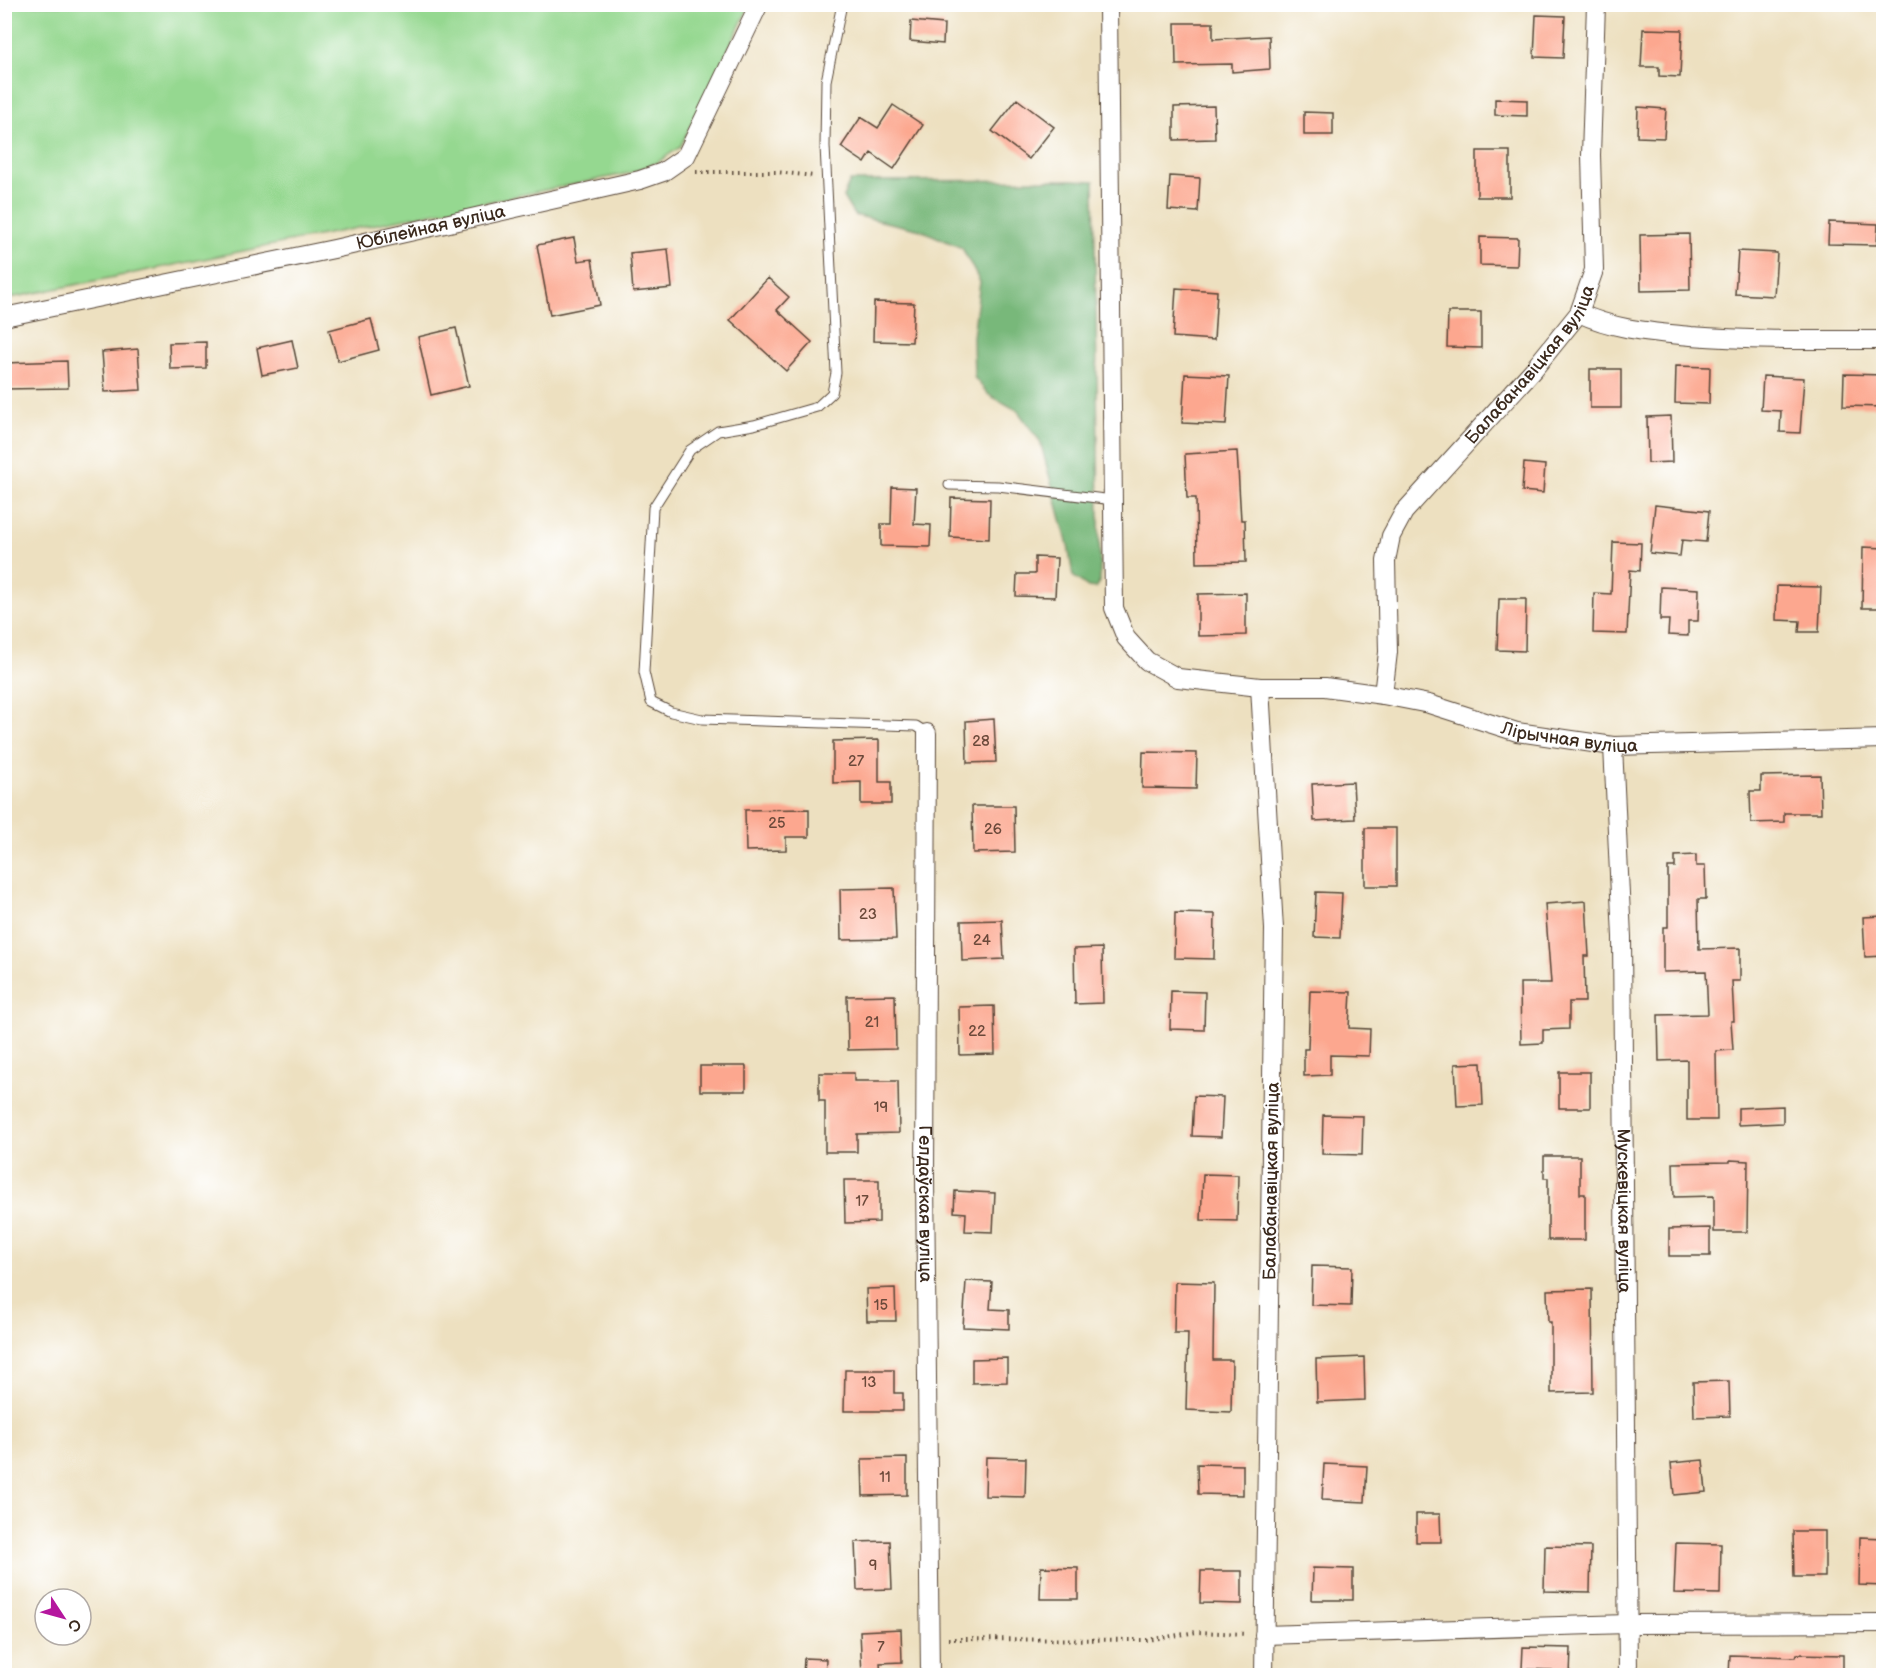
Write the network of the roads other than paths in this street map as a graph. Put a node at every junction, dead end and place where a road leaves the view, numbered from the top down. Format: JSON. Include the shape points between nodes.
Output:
{"nodes":[{"id":1,"x":759,"y":4,"type":"edge"},
{"id":2,"x":842,"y":4,"type":"edge"},
{"id":3,"x":1108,"y":4,"type":"edge"},
{"id":4,"x":1596,"y":4,"type":"edge"},
{"id":5,"x":1579,"y":313,"type":"junction"},
{"id":6,"x":4,"y":317,"type":"edge"},
{"id":7,"x":1884,"y":340,"type":"edge"},
{"id":8,"x":949,"y":485,"type":"dead end"},
{"id":9,"x":1113,"y":500,"type":"junction"},
{"id":10,"x":1260,"y":687,"type":"junction"},
{"id":11,"x":1383,"y":695,"type":"junction"},
{"id":12,"x":927,"y":733,"type":"joint"},
{"id":13,"x":1884,"y":739,"type":"edge"},
{"id":14,"x":1613,"y":746,"type":"junction"},
{"id":15,"x":1884,"y":1623,"type":"edge"},
{"id":16,"x":1628,"y":1624,"type":"junction"},
{"id":17,"x":1264,"y":1635,"type":"junction"},
{"id":18,"x":930,"y":1676,"type":"edge"},
{"id":19,"x":1264,"y":1676,"type":"edge"},
{"id":20,"x":1628,"y":1676,"type":"edge"}],
"edges":[{"from":1,"to":6,"type":"street","name":"Юбілейная вуліца","via":[[686,156],[663,172],[334,249]]},
{"from":2,"to":12,"type":"lane","via":[[826,81],[836,373],[832,393],[817,407],[718,431],[690,450],[653,508],[644,672],[651,702],[671,712],[702,719],[916,726]]},
{"from":3,"to":9,"type":"street","name":"Лірычная вуліца"},
{"from":4,"to":5,"type":"street","name":"Балабанавіцкая вуліца","via":[[1591,155],[1594,270]]},
{"from":5,"to":7,"type":"street","via":[[1601,323],[1651,332],[1742,340]]},
{"from":5,"to":11,"type":"street","name":"Балабанавіцкая вуліца","via":[[1533,370],[1404,512],[1395,528],[1386,561],[1388,652]]},
{"from":8,"to":9,"type":"lane","via":[[998,486]]},
{"from":9,"to":10,"type":"street","name":"Лірычная вуліца","via":[[1114,608],[1126,638],[1148,661],[1178,678]]},
{"from":10,"to":11,"type":"street","name":"Лірычная вуліца","via":[[1325,687]]},
{"from":10,"to":17,"type":"street","name":"Балабанавіцкая вуліца","via":[[1274,929]]},
{"from":11,"to":14,"type":"street","name":"Лірычная вуліца","via":[[1429,704],[1517,732]]},
{"from":12,"to":18,"type":"street","name":"Гелдаўская вуліца","via":[[925,1188]]},
{"from":13,"to":14,"type":"street","name":"Лірычная вуліца"},
{"from":14,"to":16,"type":"street","name":"Мускевіцкая вуліца","via":[[1622,937]]},
{"from":15,"to":16,"type":"street"},
{"from":16,"to":17,"type":"street"},
{"from":16,"to":20,"type":"street","name":"Мускевіцкая вуліца"},
{"from":17,"to":19,"type":"street","name":"Балабанавіцкая вуліца"}]}
